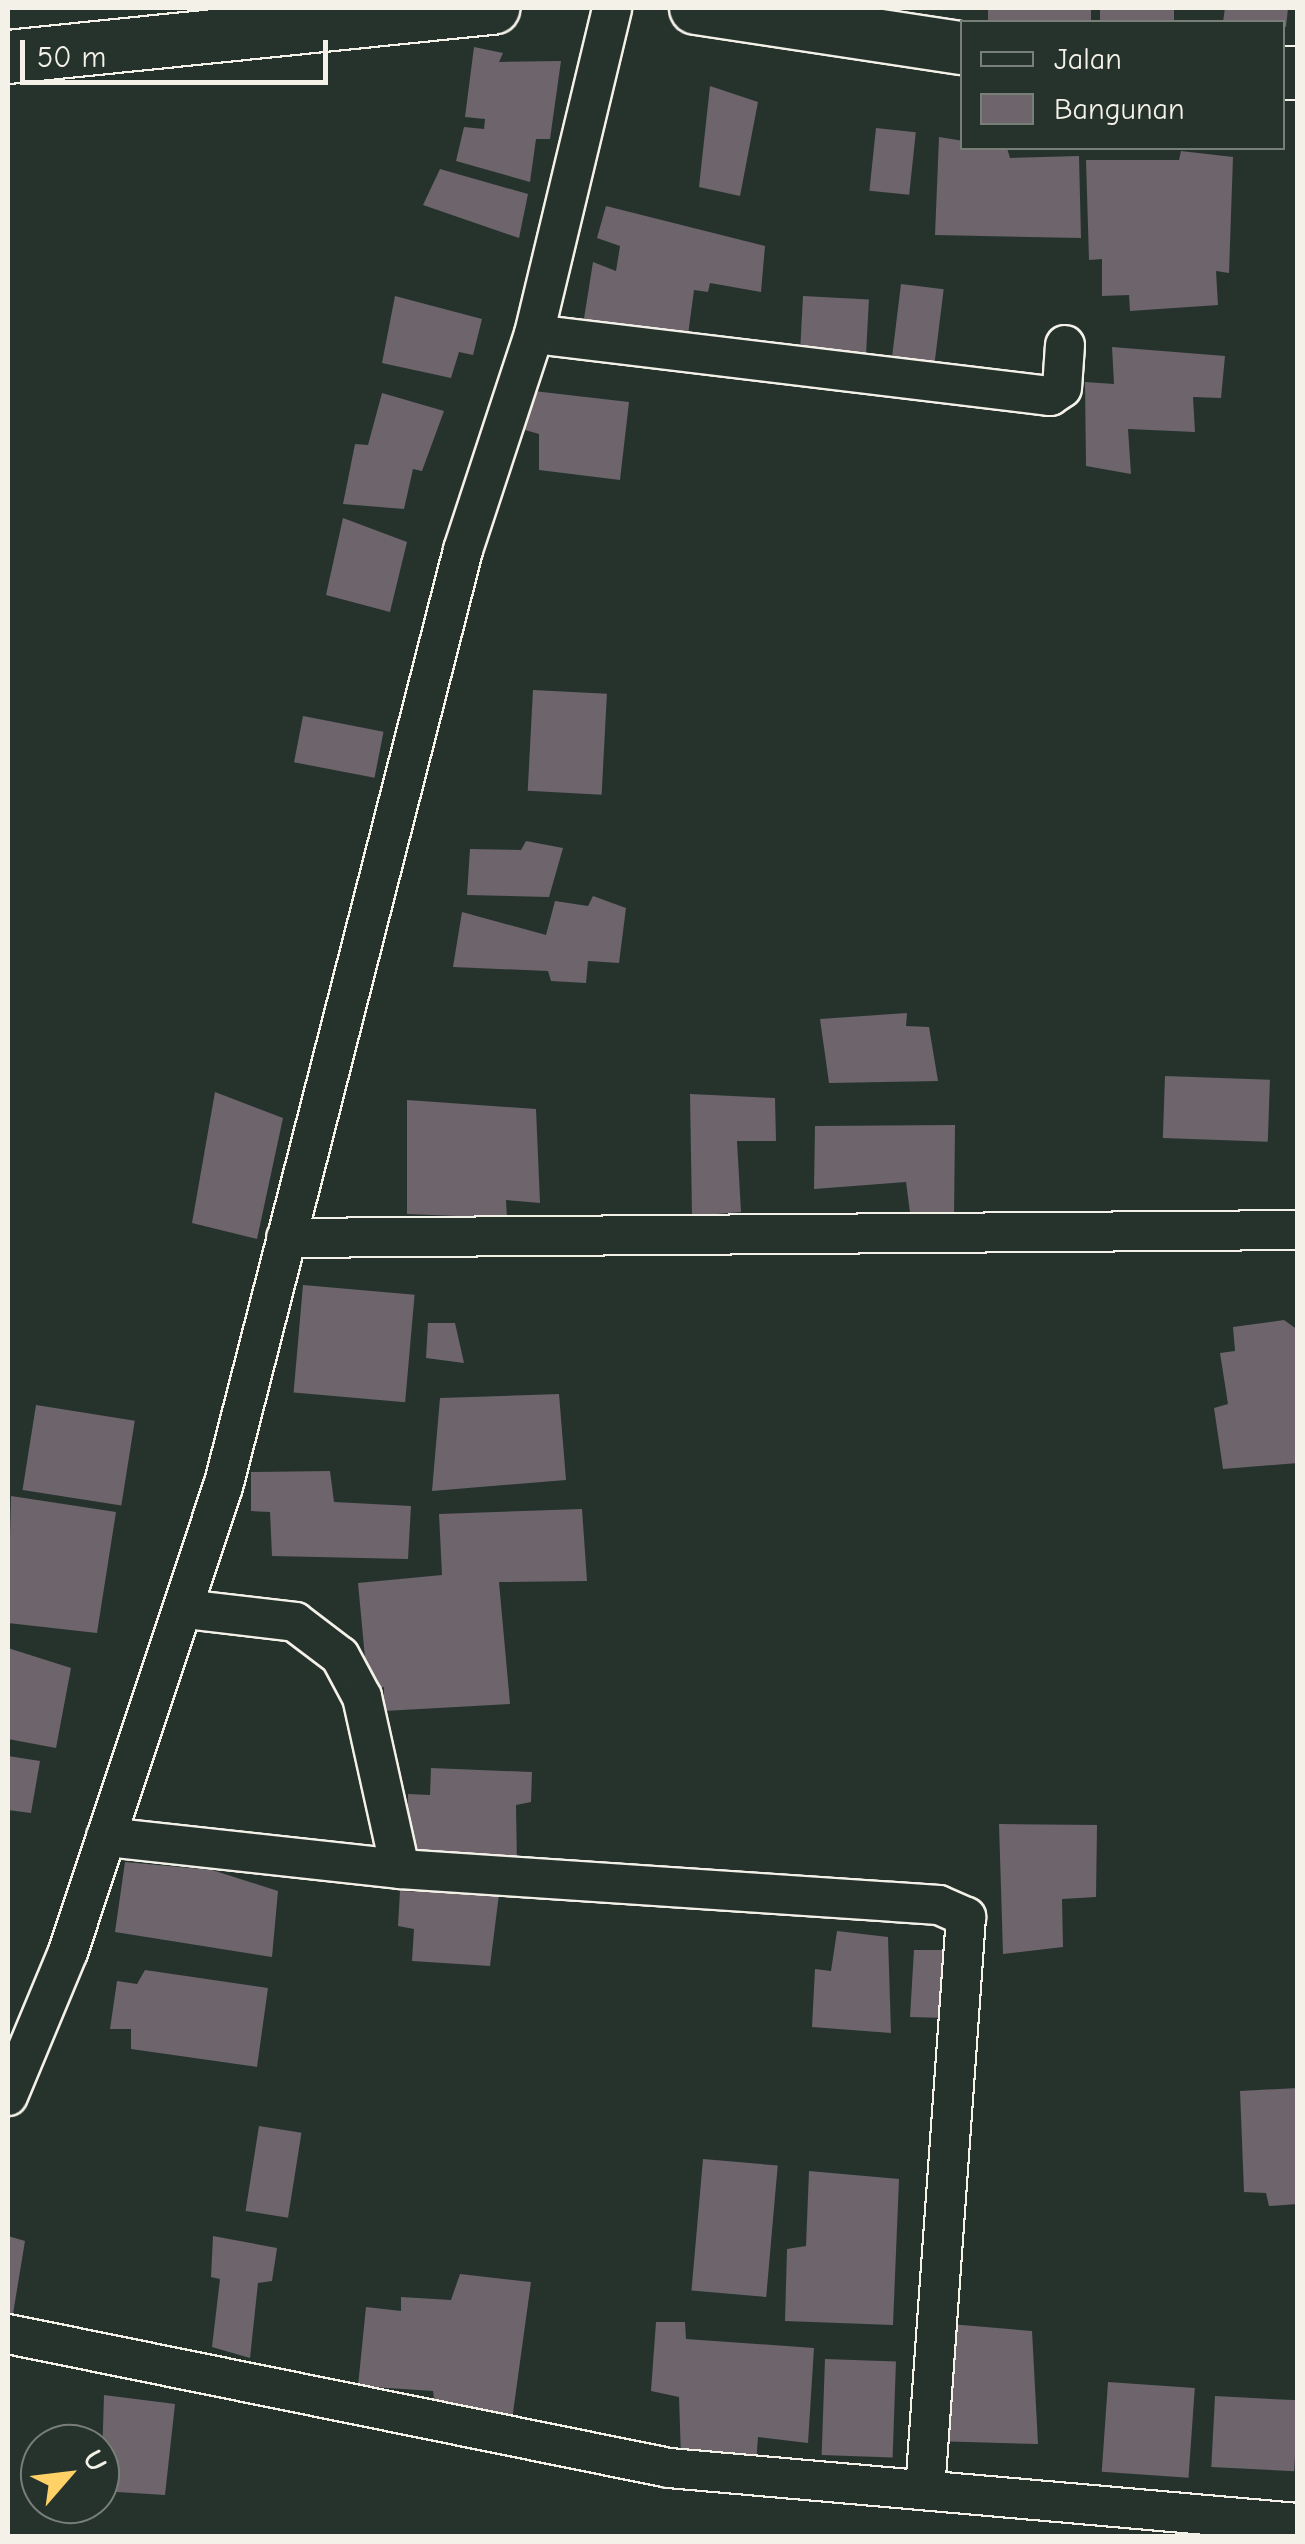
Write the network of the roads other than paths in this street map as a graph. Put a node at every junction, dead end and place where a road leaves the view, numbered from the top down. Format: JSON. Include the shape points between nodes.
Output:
{"nodes":[{"id":1,"x":494,"y":8,"type":"edge"},
{"id":2,"x":612,"y":8,"type":"edge"},
{"id":3,"x":696,"y":8,"type":"edge"},
{"id":4,"x":960,"y":48,"type":"edge"},
{"id":5,"x":8,"y":57,"type":"edge"},
{"id":6,"x":534,"y":334,"type":"junction"},
{"id":7,"x":1065,"y":345,"type":"dead end"},
{"id":8,"x":1298,"y":1230,"type":"edge"},
{"id":9,"x":286,"y":1238,"type":"junction"},
{"id":10,"x":185,"y":1609,"type":"junction"},
{"id":11,"x":106,"y":1837,"type":"junction"},
{"id":12,"x":400,"y":1868,"type":"junction"},
{"id":13,"x":8,"y":2096,"type":"edge"},
{"id":14,"x":8,"y":2334,"type":"edge"},
{"id":15,"x":925,"y":2490,"type":"junction"},
{"id":16,"x":1298,"y":2524,"type":"edge"}],
"edges":[{"from":1,"to":5,"type":"street"},
{"from":2,"to":6,"type":"street"},
{"from":3,"to":4,"type":"street"},
{"from":6,"to":7,"type":"street","via":[[1050,396],[1062,388]]},
{"from":6,"to":9,"type":"street","via":[[463,550]]},
{"from":8,"to":9,"type":"street"},
{"from":9,"to":10,"type":"street"},
{"from":10,"to":11,"type":"street"},
{"from":10,"to":12,"type":"street","via":[[295,1622],[340,1656],[362,1697]]},
{"from":11,"to":12,"type":"street"},
{"from":11,"to":13,"type":"street"},
{"from":12,"to":15,"type":"street","via":[[939,1905],[966,1918]]},
{"from":14,"to":15,"type":"street","via":[[670,2468]]},
{"from":15,"to":16,"type":"street"}]}
